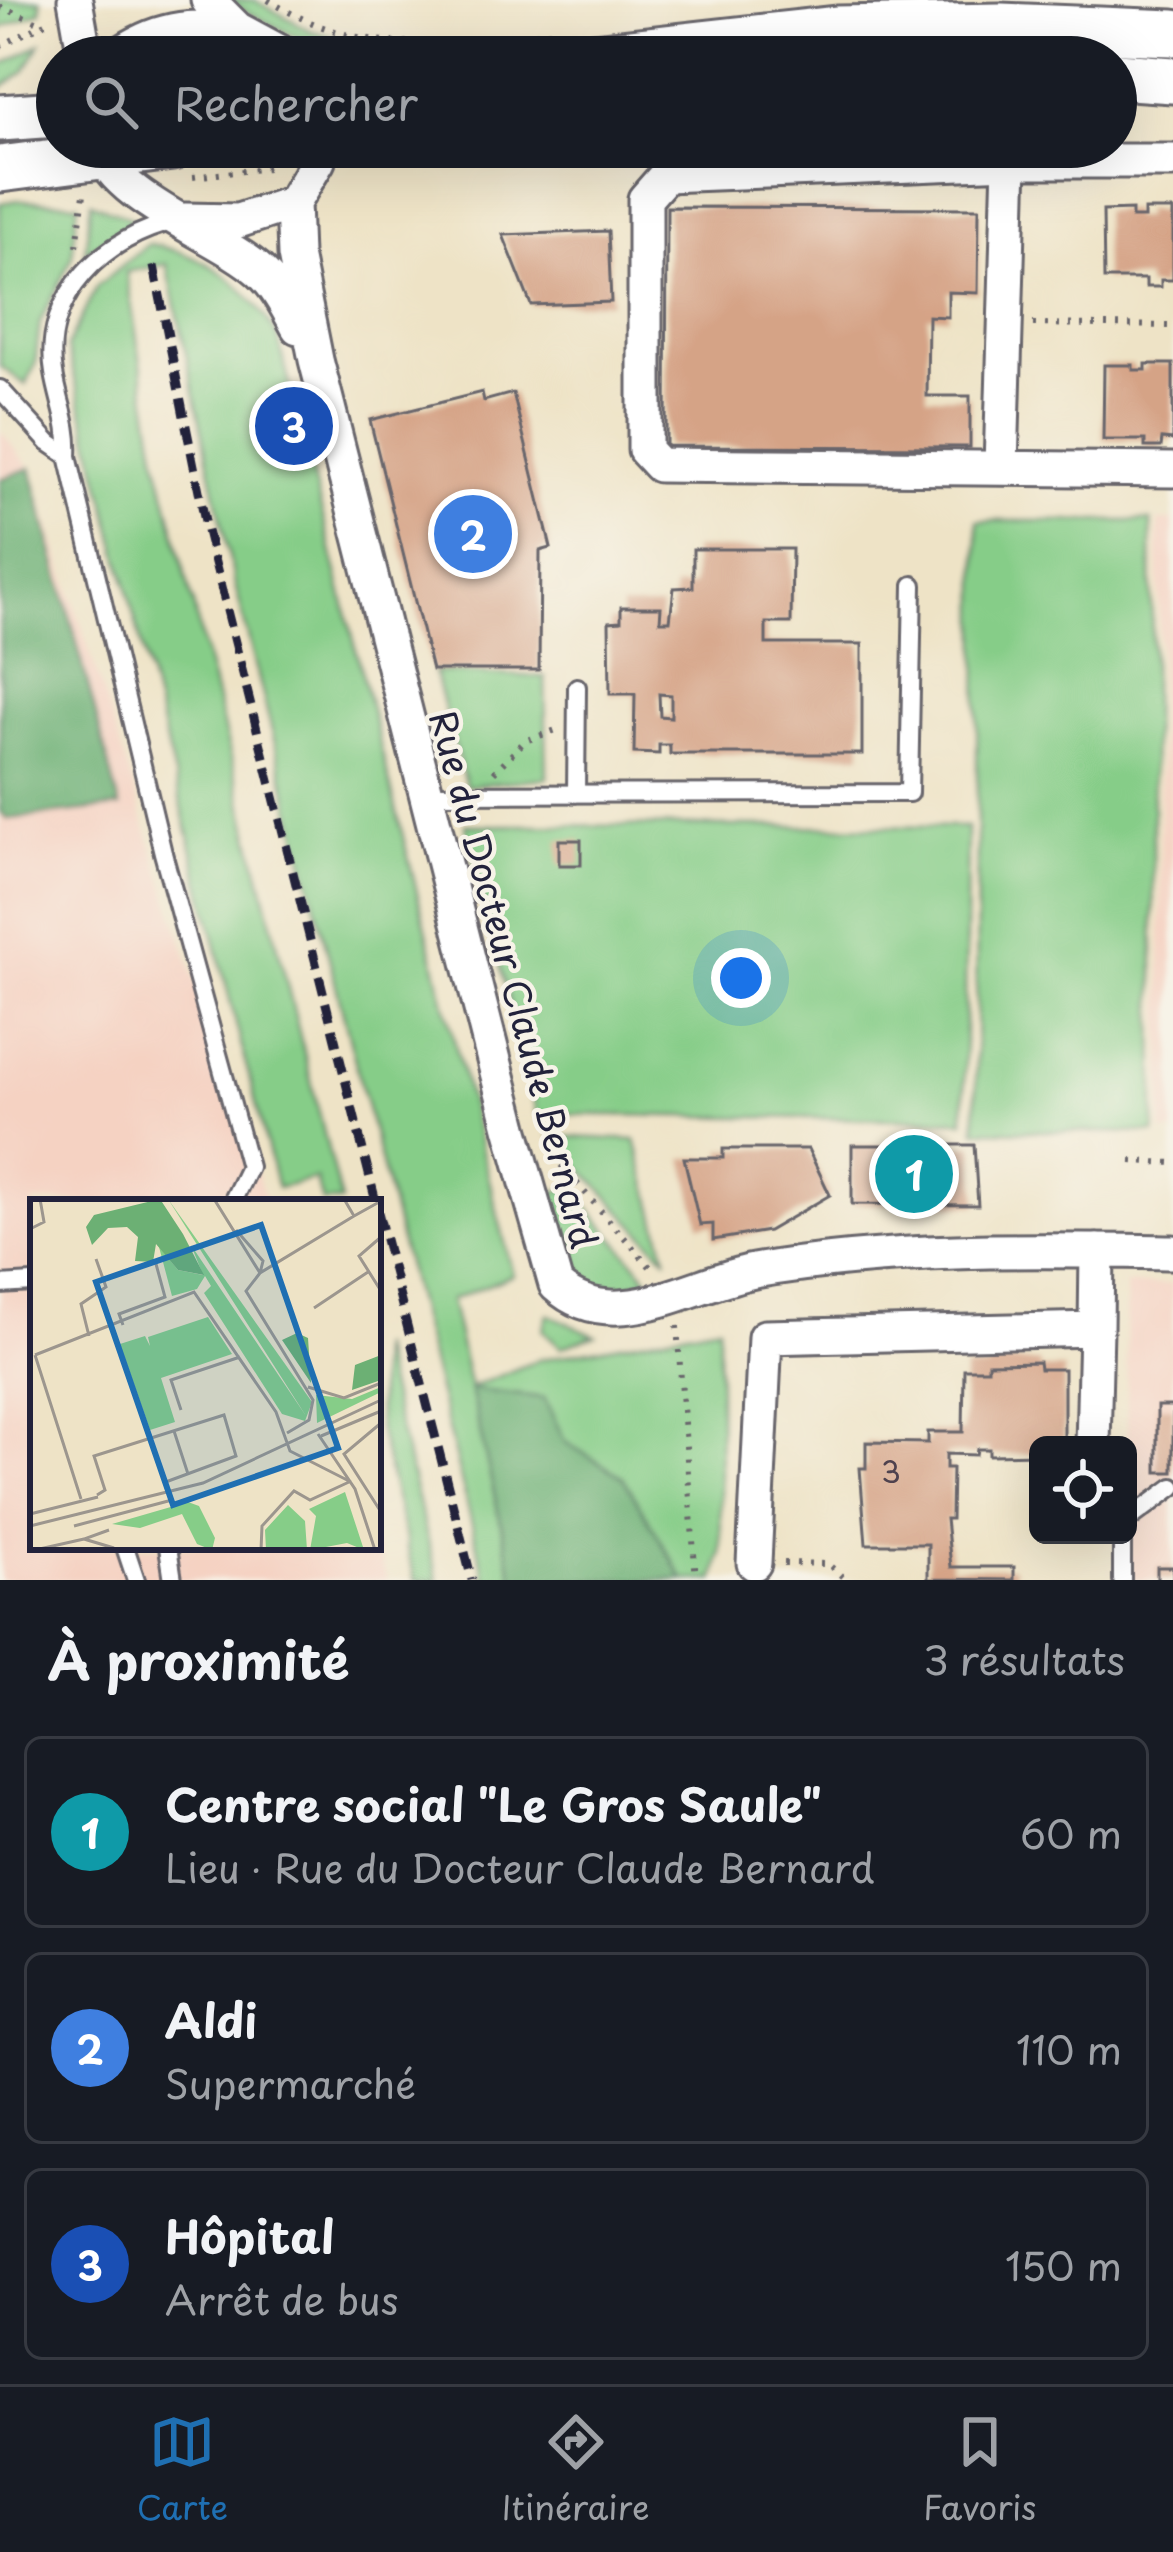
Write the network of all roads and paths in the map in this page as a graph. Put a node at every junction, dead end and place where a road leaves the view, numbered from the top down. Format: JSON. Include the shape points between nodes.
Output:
{"nodes":[{"id":1,"x":208,"y":0,"type":"edge"},
{"id":2,"x":0,"y":7,"type":"edge"},
{"id":3,"x":57,"y":15,"type":"edge"},
{"id":4,"x":237,"y":29,"type":"junction"},
{"id":5,"x":1173,"y":33,"type":"edge"},
{"id":6,"x":149,"y":36,"type":"edge"},
{"id":7,"x":250,"y":36,"type":"edge"},
{"id":8,"x":774,"y":36,"type":"edge"},
{"id":9,"x":0,"y":46,"type":"edge"},
{"id":10,"x":1137,"y":77,"type":"edge"},
{"id":11,"x":1173,"y":80,"type":"edge"},
{"id":12,"x":36,"y":115,"type":"edge"},
{"id":13,"x":0,"y":118,"type":"edge"},
{"id":14,"x":1137,"y":161,"type":"edge"},
{"id":15,"x":1173,"y":161,"type":"edge"},
{"id":16,"x":36,"y":163,"type":"edge"},
{"id":17,"x":114,"y":168,"type":"edge"},
{"id":18,"x":314,"y":168,"type":"edge"},
{"id":19,"x":838,"y":168,"type":"edge"},
{"id":20,"x":1010,"y":168,"type":"edge"},
{"id":21,"x":0,"y":169,"type":"edge"},
{"id":22,"x":293,"y":203,"type":"junction"},
{"id":23,"x":183,"y":220,"type":"junction"},
{"id":24,"x":1002,"y":323,"type":"junction"},
{"id":25,"x":1173,"y":326,"type":"edge"},
{"id":26,"x":316,"y":360,"type":"junction"},
{"id":27,"x":0,"y":388,"type":"edge"},
{"id":28,"x":68,"y":456,"type":"junction"},
{"id":29,"x":1001,"y":467,"type":"junction"},
{"id":30,"x":1173,"y":470,"type":"edge"},
{"id":31,"x":913,"y":585,"type":"dead end"},
{"id":32,"x":577,"y":687,"type":"dead end"},
{"id":33,"x":577,"y":723,"type":"junction"},
{"id":34,"x":424,"y":794,"type":"junction"},
{"id":35,"x":474,"y":794,"type":"junction"},
{"id":36,"x":576,"y":794,"type":"junction"},
{"id":37,"x":511,"y":1127,"type":"junction"},
{"id":38,"x":1131,"y":1161,"type":"dead end"},
{"id":39,"x":1173,"y":1162,"type":"edge"},
{"id":40,"x":233,"y":1199,"type":"edge"},
{"id":41,"x":1097,"y":1251,"type":"junction"},
{"id":42,"x":1173,"y":1252,"type":"edge"},
{"id":43,"x":30,"y":1283,"type":"edge"},
{"id":44,"x":0,"y":1286,"type":"edge"},
{"id":45,"x":674,"y":1294,"type":"junction"},
{"id":46,"x":1096,"y":1329,"type":"junction"},
{"id":47,"x":1094,"y":1436,"type":"edge"},
{"id":48,"x":1173,"y":1487,"type":"edge"},
{"id":49,"x":1137,"y":1513,"type":"edge"},
{"id":50,"x":1122,"y":1544,"type":"edge"},
{"id":51,"x":126,"y":1550,"type":"edge"},
{"id":52,"x":168,"y":1550,"type":"edge"},
{"id":53,"x":754,"y":1563,"type":"joint"},
{"id":54,"x":136,"y":1580,"type":"edge"},
{"id":55,"x":173,"y":1580,"type":"edge"},
{"id":56,"x":696,"y":1580,"type":"edge"},
{"id":57,"x":846,"y":1580,"type":"edge"},
{"id":58,"x":1122,"y":1580,"type":"edge"}],
"edges":[{"from":1,"to":4,"type":"street"},
{"from":2,"to":3,"type":"path"},
{"from":3,"to":9,"type":"path"},
{"from":4,"to":6,"type":"street","via":[[193,25]]},
{"from":4,"to":7,"type":"street"},
{"from":5,"to":8,"type":"main road","via":[[1000,26]]},
{"from":10,"to":11,"type":"main road"},
{"from":12,"to":13,"type":"main road"},
{"from":14,"to":15,"type":"street"},
{"from":16,"to":21,"type":"main road"},
{"from":17,"to":23,"type":"street","name":"Rue du Docteur Claude Bernard","via":[[132,189]]},
{"from":18,"to":22,"type":"street"},
{"from":19,"to":29,"type":"street","via":[[666,175],[645,199],[649,459]]},
{"from":20,"to":24,"type":"street"},
{"from":22,"to":23,"type":"street","via":[[238,221]]},
{"from":22,"to":26,"type":"street","name":"Rue du Docteur Claude Bernard"},
{"from":23,"to":26,"type":"street","name":"Rue du Docteur Claude Bernard","via":[[268,279]]},
{"from":23,"to":28,"type":"lane","via":[[122,238],[71,292],[52,355],[70,427]]},
{"from":24,"to":25,"type":"path"},
{"from":24,"to":29,"type":"street"},
{"from":26,"to":34,"type":"street","name":"Rue du Docteur Claude Bernard"},
{"from":27,"to":28,"type":"lane"},
{"from":28,"to":40,"type":"lane","via":[[249,1167]]},
{"from":29,"to":30,"type":"street"},
{"from":31,"to":36,"type":"lane","via":[[909,793]]},
{"from":32,"to":33,"type":"lane"},
{"from":33,"to":35,"type":"path","via":[[525,741]]},
{"from":33,"to":36,"type":"lane"},
{"from":34,"to":35,"type":"lane"},
{"from":34,"to":37,"type":"street","name":"Rue du Docteur Claude Bernard"},
{"from":35,"to":36,"type":"lane"},
{"from":37,"to":45,"type":"path","via":[[538,1140]]},
{"from":37,"to":45,"type":"street","name":"Rue du Docteur Claude Bernard","via":[[556,1285],[595,1308]]},
{"from":38,"to":39,"type":"path"},
{"from":41,"to":42,"type":"street","name":"Rue du Docteur Claude Bernard"},
{"from":41,"to":45,"type":"street","name":"Rue du Docteur Claude Bernard","via":[[905,1250],[749,1272]]},
{"from":41,"to":46,"type":"street"},
{"from":43,"to":44,"type":"lane"},
{"from":45,"to":56,"type":"path"},
{"from":46,"to":47,"type":"street"},
{"from":46,"to":53,"type":"street","via":[[765,1337]]},
{"from":48,"to":49,"type":"lane"},
{"from":50,"to":58,"type":"lane"},
{"from":51,"to":54,"type":"lane"},
{"from":52,"to":55,"type":"lane"},
{"from":53,"to":57,"type":"path","via":[[828,1564]]}]}
